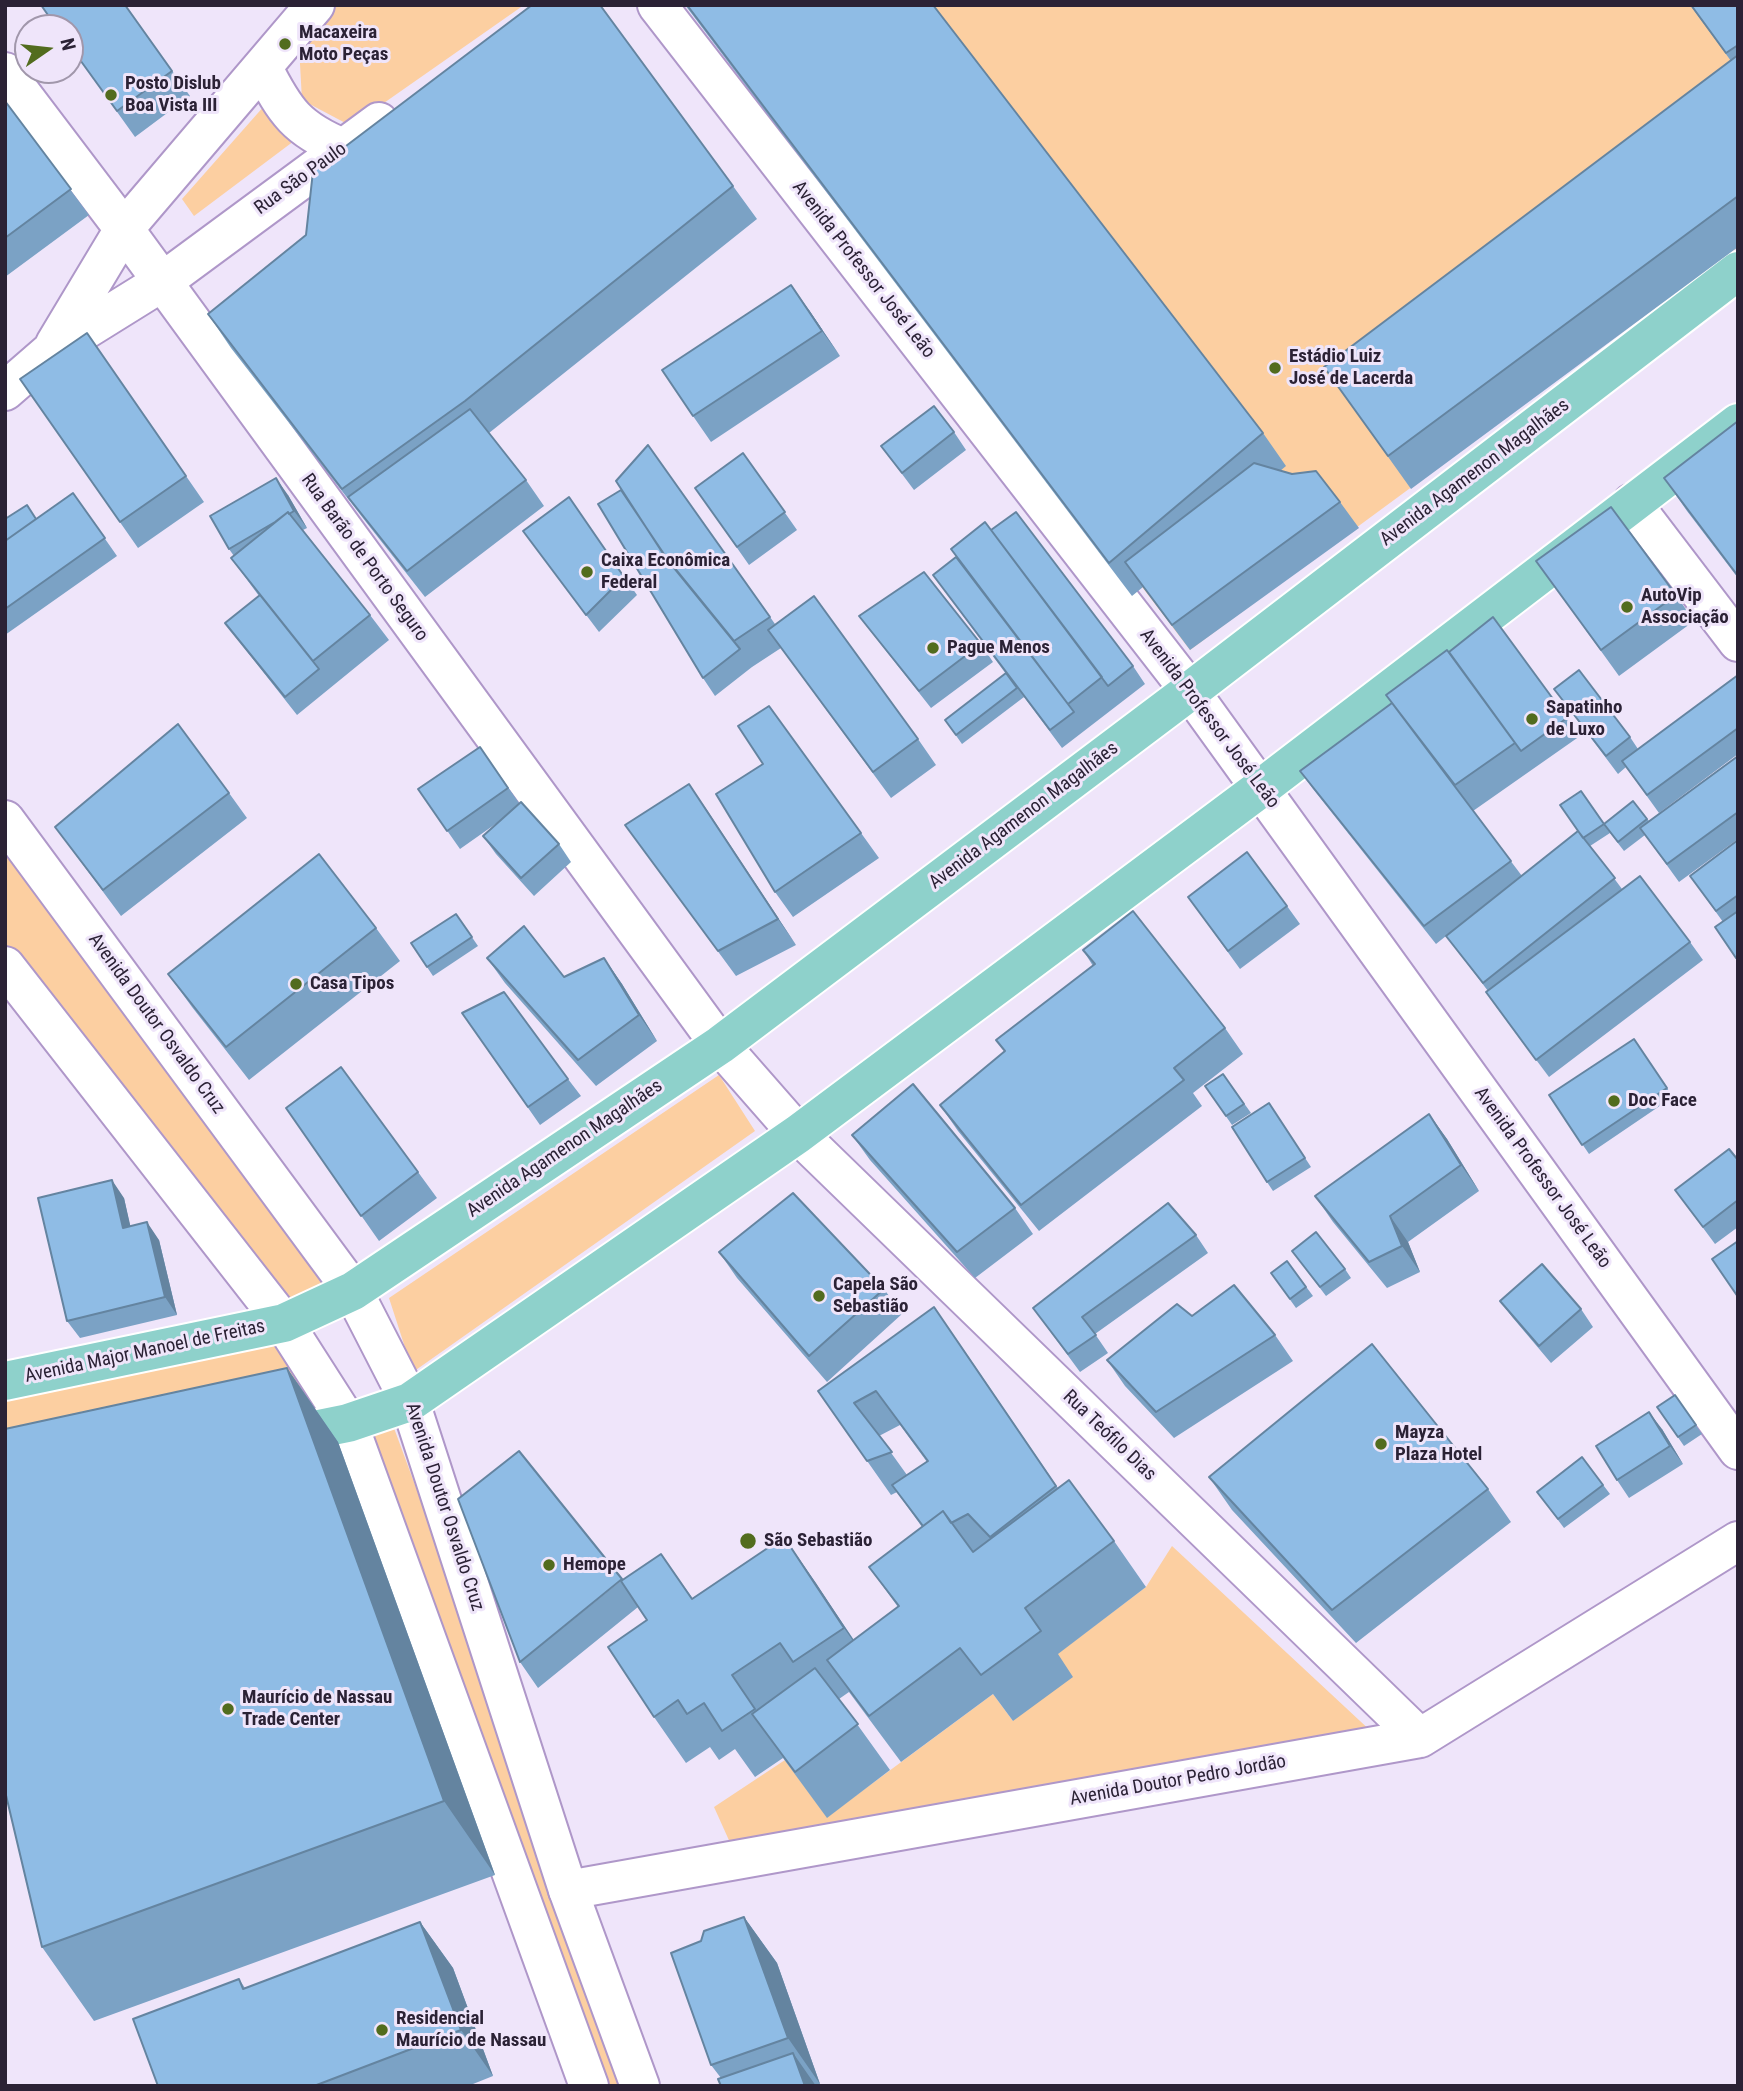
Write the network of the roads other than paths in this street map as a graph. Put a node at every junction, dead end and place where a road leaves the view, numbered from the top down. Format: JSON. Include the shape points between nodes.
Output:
{"nodes":[{"id":1,"x":315,"y":5,"type":"edge"},
{"id":2,"x":657,"y":5,"type":"edge"},
{"id":3,"x":263,"y":68,"type":"junction"},
{"id":4,"x":5,"y":72,"type":"edge"},
{"id":5,"x":410,"y":100,"type":"edge"},
{"id":6,"x":343,"y":148,"type":"junction"},
{"id":7,"x":124,"y":229,"type":"junction"},
{"id":8,"x":1738,"y":271,"type":"edge"},
{"id":9,"x":162,"y":282,"type":"junction"},
{"id":10,"x":51,"y":351,"type":"junction"},
{"id":11,"x":5,"y":391,"type":"edge"},
{"id":12,"x":1738,"y":423,"type":"edge"},
{"id":13,"x":1632,"y":503,"type":"junction"},
{"id":14,"x":1738,"y":642,"type":"edge"},
{"id":15,"x":1190,"y":691,"type":"junction"},
{"id":16,"x":1261,"y":788,"type":"junction"},
{"id":17,"x":5,"y":820,"type":"edge"},
{"id":18,"x":5,"y":966,"type":"edge"},
{"id":19,"x":720,"y":1045,"type":"junction"},
{"id":20,"x":798,"y":1134,"type":"junction"},
{"id":21,"x":353,"y":1291,"type":"junction"},
{"id":22,"x":284,"y":1323,"type":"junction"},
{"id":23,"x":5,"y":1381,"type":"edge"},
{"id":24,"x":411,"y":1402,"type":"junction"},
{"id":25,"x":348,"y":1423,"type":"junction"},
{"id":26,"x":238,"y":1445,"type":"edge"},
{"id":27,"x":1738,"y":1450,"type":"edge"},
{"id":28,"x":1738,"y":1541,"type":"edge"},
{"id":29,"x":1420,"y":1738,"type":"junction"},
{"id":30,"x":568,"y":1890,"type":"junction"},
{"id":31,"x":589,"y":2086,"type":"edge"},
{"id":32,"x":640,"y":2086,"type":"edge"}],
"edges":[{"from":1,"to":3,"type":"street"},
{"from":2,"to":15,"type":"street","name":"Avenida Professor José Leão"},
{"from":3,"to":6,"type":"street","via":[[280,103],[298,124]]},
{"from":3,"to":7,"type":"street"},
{"from":4,"to":7,"type":"street","name":"Rua Barão de Porto Seguro"},
{"from":5,"to":6,"type":"street","name":"Rua São Paulo"},
{"from":6,"to":9,"type":"street","name":"Rua São Paulo"},
{"from":7,"to":9,"type":"street","name":"Rua Barão de Porto Seguro"},
{"from":7,"to":10,"type":"street"},
{"from":8,"to":15,"type":"main road","name":"Avenida Agamenon Magalhães"},
{"from":9,"to":10,"type":"street","name":"Rua São Paulo"},
{"from":9,"to":19,"type":"street","name":"Rua Barão de Porto Seguro"},
{"from":10,"to":11,"type":"street"},
{"from":12,"to":13,"type":"main road"},
{"from":13,"to":14,"type":"street"},
{"from":13,"to":16,"type":"main road"},
{"from":15,"to":16,"type":"street","name":"Avenida Professor José Leão"},
{"from":15,"to":19,"type":"main road","name":"Avenida Agamenon Magalhães"},
{"from":16,"to":20,"type":"main road"},
{"from":16,"to":27,"type":"street","name":"Avenida Professor José Leão"},
{"from":17,"to":21,"type":"street","name":"Avenida Doutor Osvaldo Cruz"},
{"from":18,"to":22,"type":"street"},
{"from":19,"to":20,"type":"street","name":"Rua Barão de Porto Seguro"},
{"from":19,"to":21,"type":"main road","name":"Avenida Agamenon Magalhães"},
{"from":20,"to":24,"type":"main road"},
{"from":20,"to":29,"type":"street","name":"Rua Teófilo Dias"},
{"from":21,"to":22,"type":"main road","name":"Avenida Agamenon Magalhães"},
{"from":21,"to":24,"type":"street","name":"Avenida Doutor Osvaldo Cruz"},
{"from":22,"to":23,"type":"main road","name":"Avenida Major Manoel de Freitas"},
{"from":22,"to":25,"type":"street"},
{"from":24,"to":25,"type":"main road"},
{"from":24,"to":30,"type":"street","name":"Avenida Doutor Osvaldo Cruz"},
{"from":25,"to":26,"type":"main road"},
{"from":25,"to":31,"type":"street"},
{"from":28,"to":29,"type":"street","name":"Avenida Doutor Pedro Jordão"},
{"from":29,"to":30,"type":"street","name":"Avenida Doutor Pedro Jordão"},
{"from":30,"to":32,"type":"street","name":"Avenida Doutor Osvaldo Cruz"}]}
